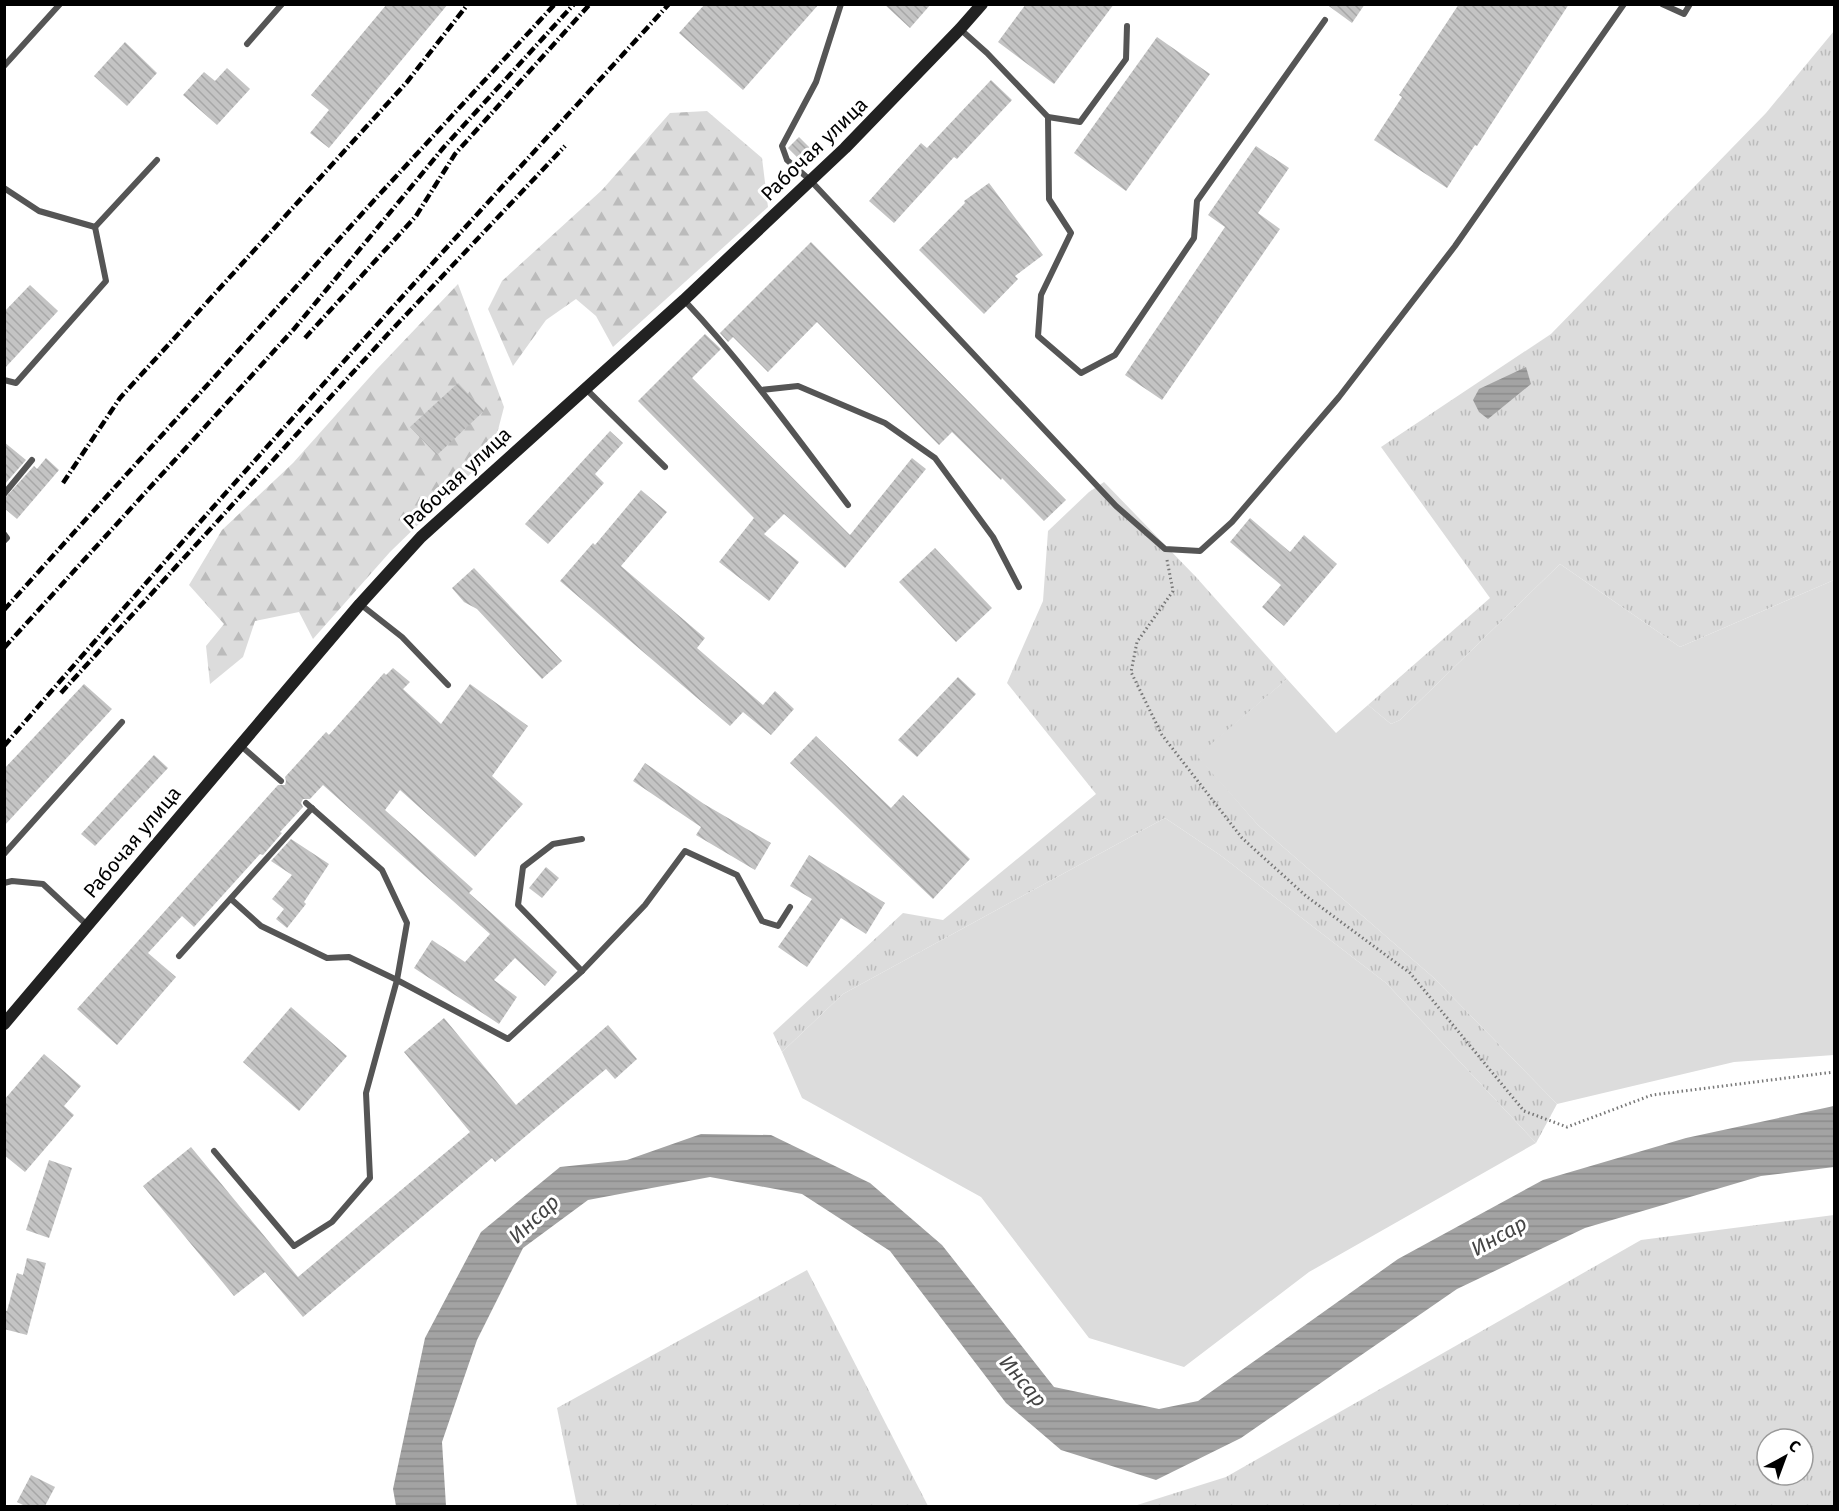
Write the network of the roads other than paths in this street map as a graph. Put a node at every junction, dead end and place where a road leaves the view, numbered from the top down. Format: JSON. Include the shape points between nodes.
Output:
{"nodes":[{"id":1,"x":60,"y":4,"type":"edge"},
{"id":2,"x":282,"y":4,"type":"edge"},
{"id":3,"x":841,"y":4,"type":"edge"},
{"id":4,"x":982,"y":4,"type":"edge"},
{"id":5,"x":1624,"y":4,"type":"edge"},
{"id":6,"x":1662,"y":4,"type":"edge"},
{"id":7,"x":1690,"y":4,"type":"edge"},
{"id":8,"x":1325,"y":20,"type":"dead end"},
{"id":9,"x":1127,"y":26,"type":"dead end"},
{"id":10,"x":960,"y":29,"type":"junction"},
{"id":11,"x":247,"y":44,"type":"dead end"},
{"id":12,"x":4,"y":66,"type":"edge"},
{"id":13,"x":1048,"y":117,"type":"junction"},
{"id":14,"x":157,"y":160,"type":"dead end"},
{"id":15,"x":810,"y":180,"type":"junction"},
{"id":16,"x":4,"y":188,"type":"edge"},
{"id":17,"x":95,"y":227,"type":"junction"},
{"id":18,"x":684,"y":300,"type":"junction"},
{"id":19,"x":4,"y":380,"type":"edge"},
{"id":20,"x":584,"y":387,"type":"junction"},
{"id":21,"x":761,"y":390,"type":"junction"},
{"id":22,"x":32,"y":460,"type":"dead end"},
{"id":23,"x":665,"y":466,"type":"dead end"},
{"id":24,"x":4,"y":494,"type":"edge"},
{"id":25,"x":848,"y":506,"type":"dead end"},
{"id":26,"x":4,"y":534,"type":"edge"},
{"id":27,"x":4,"y":541,"type":"edge"},
{"id":28,"x":1019,"y":587,"type":"dead end"},
{"id":29,"x":360,"y":604,"type":"junction"},
{"id":30,"x":448,"y":685,"type":"dead end"},
{"id":31,"x":123,"y":722,"type":"dead end"},
{"id":32,"x":240,"y":745,"type":"junction"},
{"id":33,"x":281,"y":781,"type":"dead end"},
{"id":34,"x":306,"y":803,"type":"dead end"},
{"id":35,"x":312,"y":808,"type":"junction"},
{"id":36,"x":582,"y":839,"type":"dead end"},
{"id":37,"x":4,"y":854,"type":"edge"},
{"id":38,"x":4,"y":883,"type":"edge"},
{"id":39,"x":231,"y":899,"type":"junction"},
{"id":40,"x":790,"y":907,"type":"dead end"},
{"id":41,"x":88,"y":926,"type":"junction"},
{"id":42,"x":179,"y":956,"type":"dead end"},
{"id":43,"x":582,"y":971,"type":"junction"},
{"id":44,"x":397,"y":980,"type":"junction"},
{"id":45,"x":4,"y":1024,"type":"edge"},
{"id":46,"x":214,"y":1151,"type":"dead end"}],
"edges":[{"from":1,"to":12,"type":"lane"},
{"from":2,"to":11,"type":"lane"},
{"from":3,"to":15,"type":"lane","via":[[816,82],[782,146],[787,160]]},
{"from":4,"to":10,"type":"street","name":"Рабочая улица"},
{"from":5,"to":15,"type":"lane","via":[[1455,246],[1339,397],[1224,530],[1200,551],[1165,549],[1116,507]]},
{"from":6,"to":7,"type":"lane","via":[[1684,14]]},
{"from":8,"to":13,"type":"lane","via":[[1197,201],[1194,238],[1115,355],[1081,373],[1038,336],[1041,295],[1071,233],[1049,199]]},
{"from":9,"to":13,"type":"lane","via":[[1126,59],[1080,122]]},
{"from":10,"to":13,"type":"lane"},
{"from":10,"to":15,"type":"street","name":"Рабочая улица"},
{"from":14,"to":17,"type":"lane"},
{"from":15,"to":18,"type":"street","name":"Рабочая улица"},
{"from":16,"to":17,"type":"lane","via":[[39,211]]},
{"from":17,"to":19,"type":"lane","via":[[106,281],[16,383]]},
{"from":18,"to":20,"type":"street","name":"Рабочая улица"},
{"from":18,"to":21,"type":"lane"},
{"from":20,"to":23,"type":"lane"},
{"from":20,"to":29,"type":"street","name":"Рабочая улица","via":[[421,537]]},
{"from":21,"to":25,"type":"lane"},
{"from":21,"to":28,"type":"lane","via":[[798,386],[885,423],[935,458],[993,537]]},
{"from":22,"to":24,"type":"lane"},
{"from":26,"to":27,"type":"lane"},
{"from":29,"to":30,"type":"lane","via":[[402,637]]},
{"from":29,"to":32,"type":"street","name":"Рабочая улица"},
{"from":31,"to":37,"type":"lane"},
{"from":32,"to":33,"type":"lane"},
{"from":32,"to":41,"type":"street","name":"Рабочая улица"},
{"from":34,"to":35,"type":"lane"},
{"from":35,"to":39,"type":"lane"},
{"from":35,"to":44,"type":"lane","via":[[382,870],[407,923]]},
{"from":36,"to":43,"type":"lane","via":[[553,844],[523,867],[518,905]]},
{"from":38,"to":41,"type":"lane","via":[[43,884]]},
{"from":39,"to":42,"type":"lane"},
{"from":39,"to":44,"type":"lane","via":[[261,926],[327,958],[349,957]]},
{"from":40,"to":43,"type":"lane","via":[[778,926],[762,921],[737,875],[685,851],[645,905]]},
{"from":41,"to":45,"type":"street","name":"Рабочая улица"},
{"from":43,"to":44,"type":"lane","via":[[508,1040]]},
{"from":44,"to":46,"type":"lane","via":[[366,1093],[370,1178],[332,1222],[294,1246]]}]}
